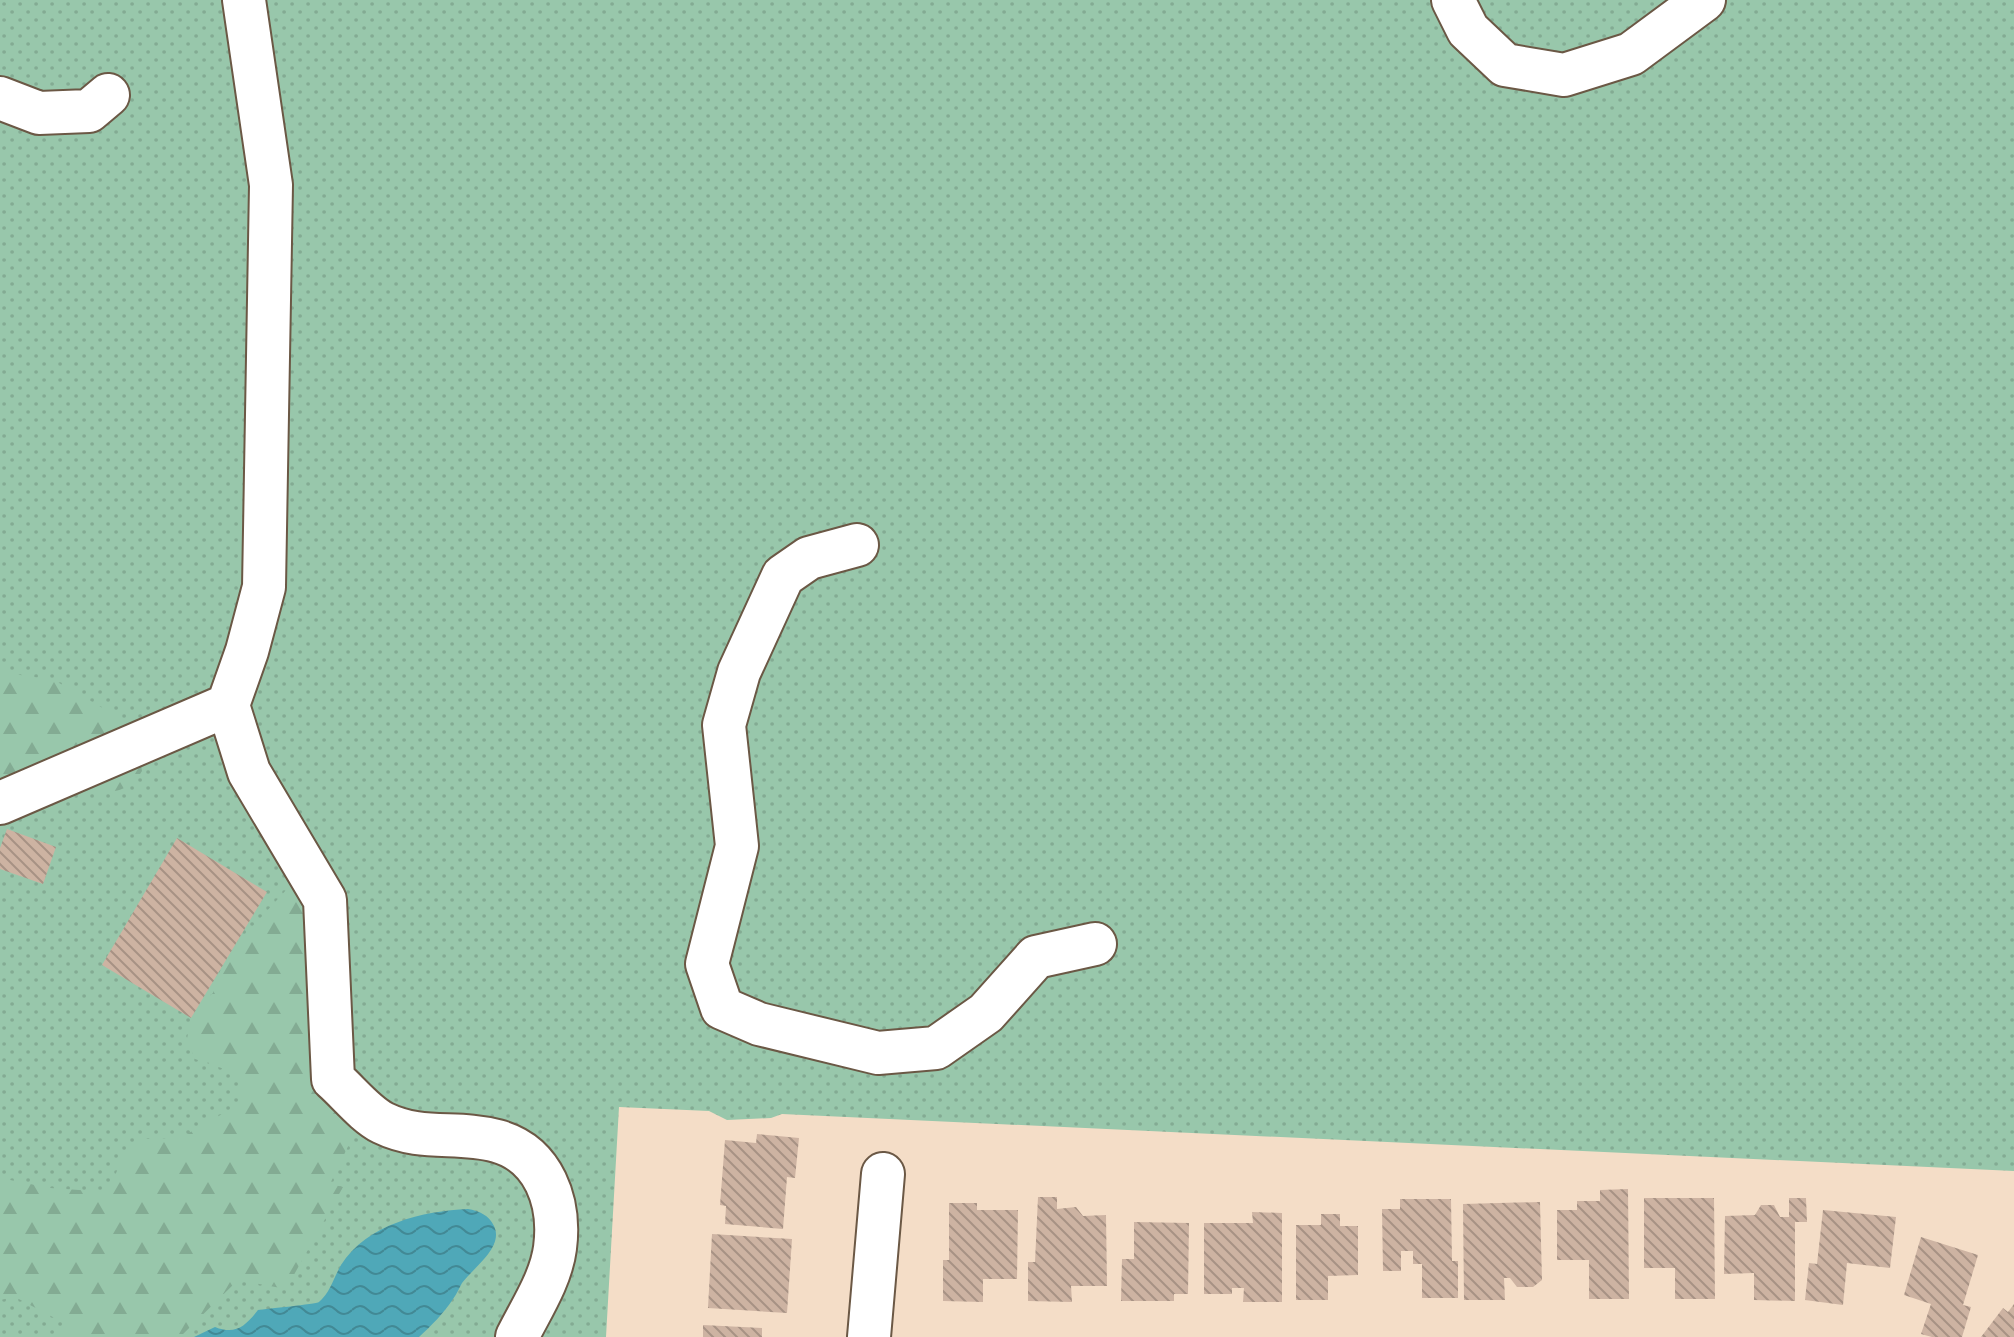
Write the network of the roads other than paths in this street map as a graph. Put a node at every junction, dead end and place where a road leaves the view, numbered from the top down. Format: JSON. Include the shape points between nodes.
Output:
{"nodes":[{"id":1,"x":244,"y":0,"type":"edge"},
{"id":2,"x":1453,"y":0,"type":"edge"},
{"id":3,"x":1704,"y":0,"type":"edge"},
{"id":4,"x":108,"y":95,"type":"dead end"},
{"id":5,"x":0,"y":98,"type":"edge"},
{"id":6,"x":857,"y":545,"type":"dead end"},
{"id":7,"x":228,"y":705,"type":"junction"},
{"id":8,"x":0,"y":803,"type":"edge"},
{"id":9,"x":1095,"y":944,"type":"dead end"},
{"id":10,"x":883,"y":1174,"type":"dead end"},
{"id":11,"x":517,"y":1337,"type":"edge"},
{"id":12,"x":869,"y":1337,"type":"edge"}],
"edges":[{"from":1,"to":7,"type":"street","via":[[271,185],[264,587]]},
{"from":2,"to":3,"type":"street","via":[[1468,30],[1505,65],[1564,75],[1631,54]]},
{"from":4,"to":5,"type":"street","via":[[89,111],[39,113]]},
{"from":6,"to":9,"type":"street","via":[[809,558],[783,576],[739,672],[724,725],[737,846],[707,964],[722,1008],[759,1024],[878,1053],[936,1048],[986,1013],[1036,957]]},
{"from":7,"to":8,"type":"street"},
{"from":7,"to":11,"type":"street","via":[[249,772],[325,900],[333,1079],[381,1122],[418,1135],[498,1141],[529,1156],[546,1180],[556,1217],[555,1250]]},
{"from":10,"to":12,"type":"street"}]}
